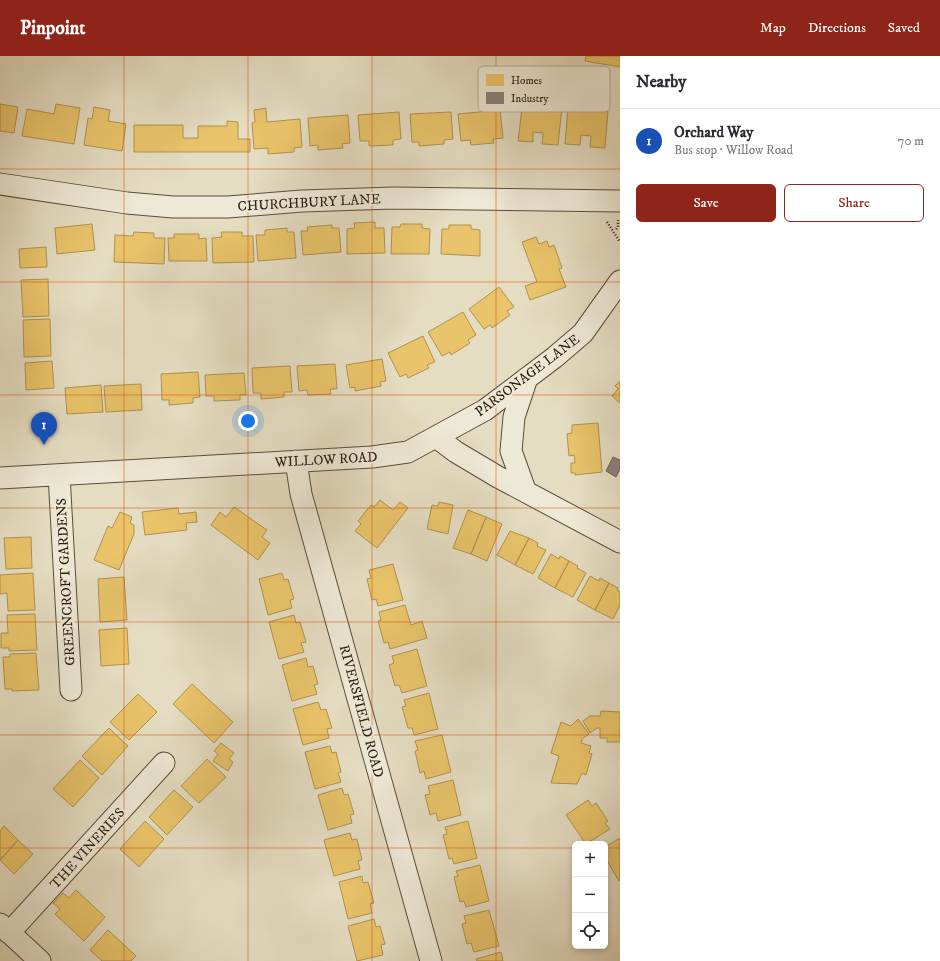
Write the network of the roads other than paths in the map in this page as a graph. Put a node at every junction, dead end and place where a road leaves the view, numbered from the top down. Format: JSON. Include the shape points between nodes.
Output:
{"nodes":[{"id":1,"x":0,"y":184,"type":"edge"},
{"id":2,"x":620,"y":201,"type":"edge"},
{"id":3,"x":620,"y":281,"type":"edge"},
{"id":4,"x":527,"y":378,"type":"junction"},
{"id":5,"x":436,"y":437,"type":"junction"},
{"id":6,"x":296,"y":461,"type":"junction"},
{"id":7,"x":0,"y":474,"type":"edge"},
{"id":8,"x":60,"y":475,"type":"junction"},
{"id":9,"x":0,"y":478,"type":"edge"},
{"id":10,"x":525,"y":490,"type":"junction"},
{"id":11,"x":620,"y":542,"type":"edge"},
{"id":12,"x":72,"y":690,"type":"dead end"},
{"id":13,"x":164,"y":763,"type":"dead end"},
{"id":14,"x":5,"y":928,"type":"edge"},
{"id":15,"x":40,"y":961,"type":"edge"},
{"id":16,"x":431,"y":961,"type":"edge"}],
"edges":[{"from":1,"to":2,"type":"street","name":"CHURCHBURY LANE","via":[[127,203],[173,207],[228,207],[393,198]]},
{"from":3,"to":4,"type":"street","name":"PARSONAGE LANE","via":[[583,333]]},
{"from":4,"to":5,"type":"street","name":"PARSONAGE LANE","via":[[485,410]]},
{"from":4,"to":10,"type":"street","via":[[514,417],[511,451]]},
{"from":5,"to":6,"type":"street","name":"WILLOW ROAD","via":[[408,452],[372,457]]},
{"from":5,"to":10,"type":"street","via":[[467,459]]},
{"from":6,"to":8,"type":"street","name":"WILLOW ROAD"},
{"from":6,"to":16,"type":"street","name":"RIVERSFIELD ROAD","via":[[301,494]]},
{"from":7,"to":9,"type":"street"},
{"from":8,"to":9,"type":"street","name":"WILLOW ROAD"},
{"from":8,"to":12,"type":"street","name":"GREENCROFT GARDENS"},
{"from":10,"to":11,"type":"street"},
{"from":13,"to":14,"type":"street","name":"THE VINERIES"},
{"from":14,"to":15,"type":"street"}]}
